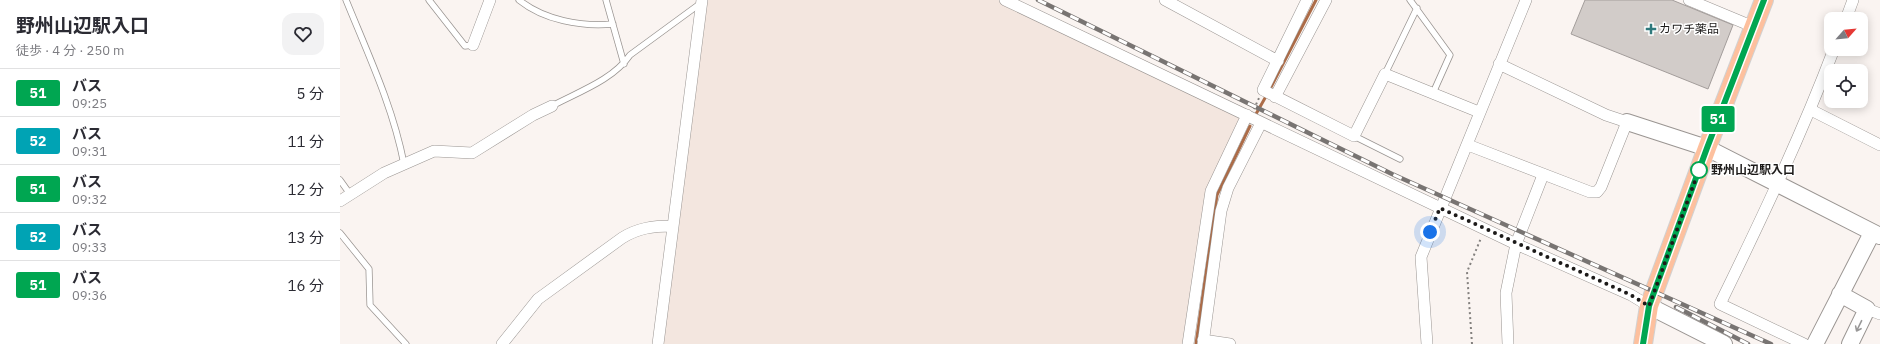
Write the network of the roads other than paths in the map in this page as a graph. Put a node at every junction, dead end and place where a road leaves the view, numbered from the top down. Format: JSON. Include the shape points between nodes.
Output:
{"nodes":[{"id":1,"x":346,"y":0,"type":"edge"},
{"id":2,"x":429,"y":0,"type":"edge"},
{"id":3,"x":490,"y":0,"type":"edge"},
{"id":4,"x":519,"y":0,"type":"edge"},
{"id":5,"x":606,"y":0,"type":"edge"},
{"id":6,"x":1004,"y":0,"type":"edge"},
{"id":7,"x":1165,"y":0,"type":"edge"},
{"id":8,"x":1307,"y":0,"type":"edge"},
{"id":9,"x":1326,"y":0,"type":"edge"},
{"id":10,"x":1410,"y":0,"type":"edge"},
{"id":11,"x":1526,"y":0,"type":"edge"},
{"id":12,"x":1689,"y":0,"type":"edge"},
{"id":13,"x":1764,"y":0,"type":"edge"},
{"id":14,"x":1853,"y":0,"type":"edge"},
{"id":15,"x":702,"y":1,"type":"edge"},
{"id":16,"x":1417,"y":8,"type":"junction"},
{"id":17,"x":1849,"y":12,"type":"edge"},
{"id":18,"x":613,"y":24,"type":"junction"},
{"id":19,"x":1754,"y":27,"type":"junction"},
{"id":20,"x":473,"y":45,"type":"joint"},
{"id":21,"x":1831,"y":56,"type":"edge"},
{"id":22,"x":1278,"y":61,"type":"junction"},
{"id":23,"x":624,"y":64,"type":"junction"},
{"id":24,"x":1499,"y":64,"type":"junction"},
{"id":25,"x":1385,"y":74,"type":"junction"},
{"id":26,"x":1433,"y":93,"type":"junction"},
{"id":27,"x":1275,"y":97,"type":"junction"},
{"id":28,"x":552,"y":106,"type":"joint"},
{"id":29,"x":1811,"y":110,"type":"junction"},
{"id":30,"x":1250,"y":112,"type":"junction"},
{"id":31,"x":1479,"y":112,"type":"junction"},
{"id":32,"x":1627,"y":122,"type":"junction"},
{"id":33,"x":1261,"y":123,"type":"junction"},
{"id":34,"x":1354,"y":136,"type":"junction"},
{"id":35,"x":1468,"y":145,"type":"junction"},
{"id":36,"x":1880,"y":145,"type":"edge"},
{"id":37,"x":1707,"y":148,"type":"junction"},
{"id":38,"x":1400,"y":159,"type":"dead end"},
{"id":39,"x":404,"y":164,"type":"junction"},
{"id":40,"x":1543,"y":175,"type":"junction"},
{"id":41,"x":340,"y":180,"type":"edge"},
{"id":42,"x":1778,"y":184,"type":"junction"},
{"id":43,"x":350,"y":194,"type":"junction"},
{"id":44,"x":340,"y":201,"type":"edge"},
{"id":45,"x":1440,"y":208,"type":"junction"},
{"id":46,"x":672,"y":226,"type":"junction"},
{"id":47,"x":340,"y":233,"type":"edge"},
{"id":48,"x":1876,"y":234,"type":"edge"},
{"id":49,"x":1516,"y":244,"type":"junction"},
{"id":50,"x":1840,"y":294,"type":"junction"},
{"id":51,"x":1649,"y":306,"type":"junction"},
{"id":52,"x":1874,"y":311,"type":"edge"},
{"id":53,"x":1203,"y":342,"type":"edge"},
{"id":54,"x":406,"y":344,"type":"edge"},
{"id":55,"x":502,"y":344,"type":"edge"},
{"id":56,"x":658,"y":344,"type":"edge"},
{"id":57,"x":1188,"y":344,"type":"edge"},
{"id":58,"x":1230,"y":344,"type":"edge"},
{"id":59,"x":1427,"y":344,"type":"edge"},
{"id":60,"x":1508,"y":344,"type":"edge"},
{"id":61,"x":1643,"y":344,"type":"edge"},
{"id":62,"x":1724,"y":344,"type":"edge"},
{"id":63,"x":1812,"y":344,"type":"edge"},
{"id":64,"x":1850,"y":344,"type":"edge"}],
"edges":[{"from":1,"to":39,"type":"lane","via":[[379,81],[399,140]]},
{"from":2,"to":20,"type":"lane","via":[[465,46]]},
{"from":3,"to":20,"type":"street"},
{"from":4,"to":18,"type":"lane","via":[[530,9],[561,20],[598,25]]},
{"from":5,"to":18,"type":"lane"},
{"from":6,"to":30,"type":"street"},
{"from":7,"to":22,"type":"street"},
{"from":8,"to":22,"type":"street"},
{"from":9,"to":27,"type":"street"},
{"from":10,"to":16,"type":"lane"},
{"from":11,"to":24,"type":"street"},
{"from":12,"to":19,"type":"street"},
{"from":13,"to":19,"type":"main road"},
{"from":14,"to":17,"type":"street"},
{"from":15,"to":23,"type":"lane","via":[[630,55]]},
{"from":15,"to":46,"type":"street"},
{"from":16,"to":25,"type":"lane"},
{"from":16,"to":26,"type":"lane","via":[[1450,55]]},
{"from":18,"to":23,"type":"lane"},
{"from":19,"to":37,"type":"main road"},
{"from":21,"to":29,"type":"street"},
{"from":22,"to":27,"type":"street","via":[[1263,90]]},
{"from":23,"to":28,"type":"lane","via":[[608,76]]},
{"from":24,"to":31,"type":"street"},
{"from":24,"to":32,"type":"street","via":[[1606,115]]},
{"from":25,"to":26,"type":"street"},
{"from":25,"to":34,"type":"street"},
{"from":26,"to":31,"type":"street"},
{"from":27,"to":34,"type":"street"},
{"from":28,"to":39,"type":"street","via":[[472,153],[434,151]]},
{"from":29,"to":36,"type":"street"},
{"from":29,"to":42,"type":"street"},
{"from":30,"to":33,"type":"street"},
{"from":30,"to":57,"type":"street","via":[[1211,191]]},
{"from":31,"to":35,"type":"street"},
{"from":32,"to":37,"type":"street"},
{"from":32,"to":40,"type":"street","via":[[1597,192],[1590,192]]},
{"from":33,"to":45,"type":"street"},
{"from":33,"to":53,"type":"street","via":[[1228,188],[1221,211]]},
{"from":34,"to":38,"type":"lane"},
{"from":35,"to":40,"type":"street"},
{"from":35,"to":45,"type":"street"},
{"from":37,"to":42,"type":"street"},
{"from":37,"to":51,"type":"main road"},
{"from":39,"to":43,"type":"street"},
{"from":40,"to":49,"type":"street"},
{"from":41,"to":43,"type":"lane"},
{"from":42,"to":48,"type":"street"},
{"from":42,"to":63,"type":"street","via":[[1720,304]]},
{"from":43,"to":44,"type":"street"},
{"from":45,"to":49,"type":"street"},
{"from":45,"to":59,"type":"street","via":[[1421,257]]},
{"from":46,"to":55,"type":"street","via":[[653,226],[622,238],[538,299]]},
{"from":46,"to":56,"type":"street"},
{"from":47,"to":54,"type":"lane","via":[[369,269],[370,305]]},
{"from":48,"to":50,"type":"street"},
{"from":49,"to":51,"type":"street","via":[[1631,295]]},
{"from":49,"to":60,"type":"street","via":[[1506,293]]},
{"from":50,"to":52,"type":"street"},
{"from":50,"to":63,"type":"street"},
{"from":51,"to":61,"type":"main road"},
{"from":51,"to":62,"type":"street"},
{"from":52,"to":64,"type":"street","one_way":true},
{"from":53,"to":58,"type":"street"}]}
